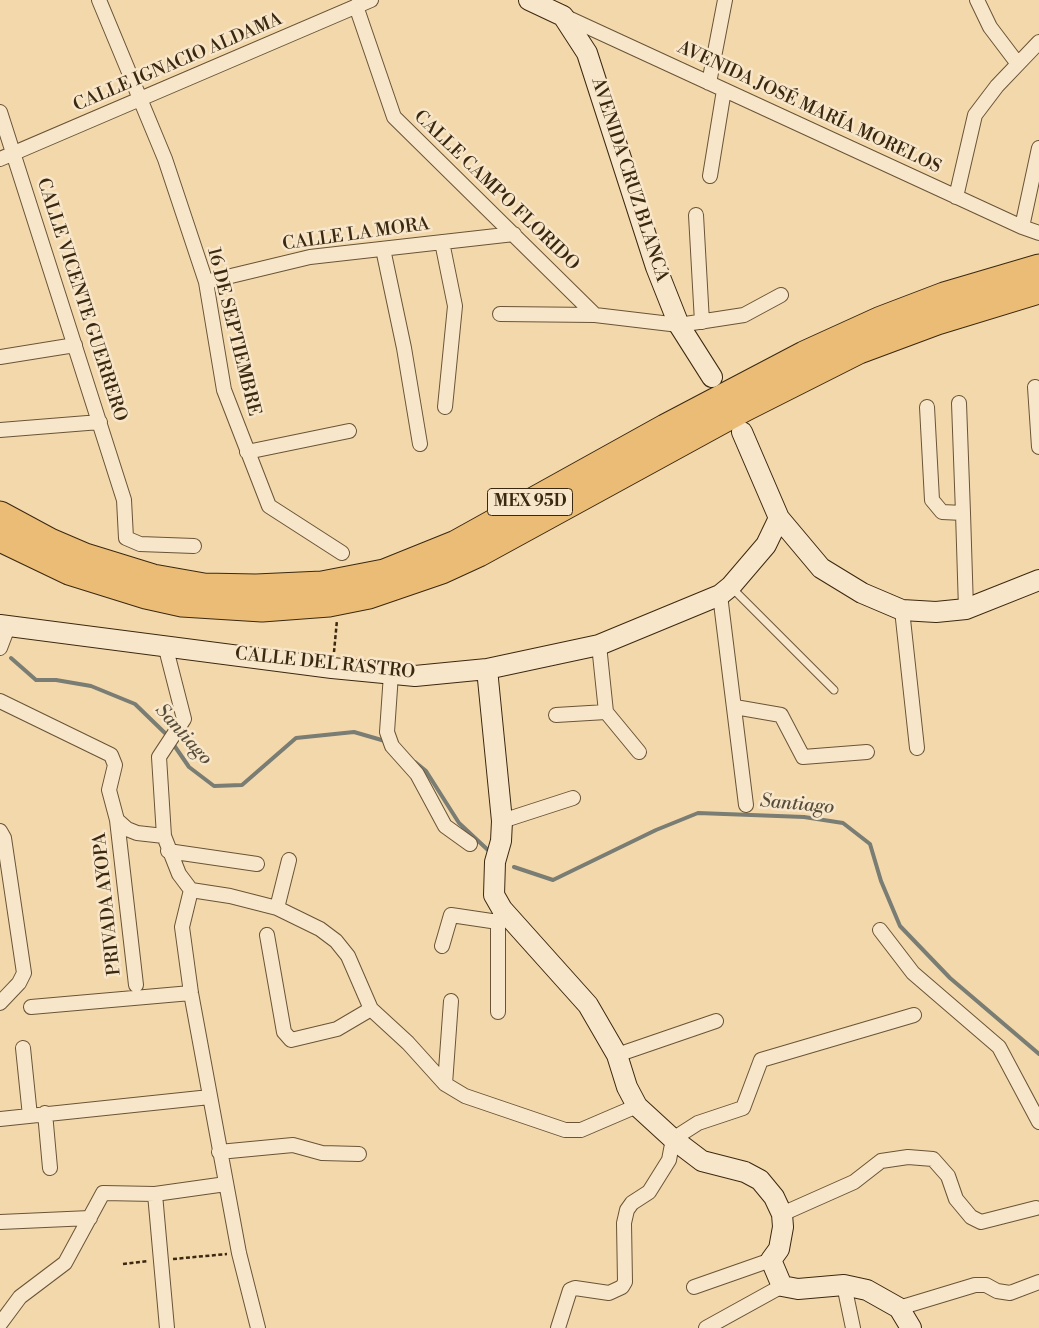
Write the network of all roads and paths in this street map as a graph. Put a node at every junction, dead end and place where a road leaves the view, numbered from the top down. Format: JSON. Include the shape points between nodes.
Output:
{"nodes":[{"id":1,"x":99,"y":0,"type":"edge"},
{"id":2,"x":371,"y":0,"type":"edge"},
{"id":3,"x":529,"y":0,"type":"edge"},
{"id":4,"x":725,"y":0,"type":"edge"},
{"id":5,"x":977,"y":0,"type":"edge"},
{"id":6,"x":356,"y":6,"type":"junction"},
{"id":7,"x":564,"y":16,"type":"junction"},
{"id":8,"x":1039,"y":42,"type":"edge"},
{"id":9,"x":1018,"y":64,"type":"junction"},
{"id":10,"x":708,"y":83,"type":"junction"},
{"id":11,"x":724,"y":90,"type":"junction"},
{"id":12,"x":142,"y":99,"type":"junction"},
{"id":13,"x":0,"y":112,"type":"edge"},
{"id":14,"x":1039,"y":148,"type":"edge"},
{"id":15,"x":14,"y":153,"type":"junction"},
{"id":16,"x":0,"y":159,"type":"edge"},
{"id":17,"x":710,"y":176,"type":"dead end"},
{"id":18,"x":956,"y":197,"type":"junction"},
{"id":19,"x":696,"y":215,"type":"dead end"},
{"id":20,"x":1022,"y":228,"type":"junction"},
{"id":21,"x":1039,"y":233,"type":"edge"},
{"id":22,"x":514,"y":234,"type":"junction"},
{"id":23,"x":442,"y":242,"type":"junction"},
{"id":24,"x":383,"y":249,"type":"junction"},
{"id":25,"x":1039,"y":268,"type":"edge"},
{"id":26,"x":206,"y":282,"type":"junction"},
{"id":27,"x":1039,"y":291,"type":"edge"},
{"id":28,"x":781,"y":296,"type":"dead end"},
{"id":29,"x":500,"y":314,"type":"dead end"},
{"id":30,"x":595,"y":315,"type":"junction"},
{"id":31,"x":702,"y":322,"type":"junction"},
{"id":32,"x":679,"y":325,"type":"junction"},
{"id":33,"x":75,"y":344,"type":"junction"},
{"id":34,"x":0,"y":357,"type":"edge"},
{"id":35,"x":712,"y":377,"type":"dead end"},
{"id":36,"x":1035,"y":387,"type":"dead end"},
{"id":37,"x":959,"y":403,"type":"dead end"},
{"id":38,"x":445,"y":407,"type":"dead end"},
{"id":39,"x":927,"y":407,"type":"dead end"},
{"id":40,"x":100,"y":422,"type":"junction"},
{"id":41,"x":0,"y":430,"type":"edge"},
{"id":42,"x":349,"y":431,"type":"dead end"},
{"id":43,"x":742,"y":432,"type":"dead end"},
{"id":44,"x":420,"y":444,"type":"dead end"},
{"id":45,"x":1039,"y":447,"type":"edge"},
{"id":46,"x":247,"y":452,"type":"junction"},
{"id":47,"x":963,"y":512,"type":"junction"},
{"id":48,"x":0,"y":514,"type":"edge"},
{"id":49,"x":779,"y":518,"type":"junction"},
{"id":50,"x":0,"y":539,"type":"edge"},
{"id":51,"x":194,"y":546,"type":"dead end"},
{"id":52,"x":342,"y":553,"type":"dead end"},
{"id":53,"x":1039,"y":580,"type":"edge"},
{"id":54,"x":726,"y":591,"type":"junction"},
{"id":55,"x":966,"y":609,"type":"junction"},
{"id":56,"x":902,"y":610,"type":"junction"},
{"id":57,"x":338,"y":616,"type":"dead end"},
{"id":58,"x":4,"y":626,"type":"edge"},
{"id":59,"x":165,"y":645,"type":"junction"},
{"id":60,"x":600,"y":645,"type":"junction"},
{"id":61,"x":0,"y":648,"type":"edge"},
{"id":62,"x":332,"y":668,"type":"junction"},
{"id":63,"x":487,"y":669,"type":"junction"},
{"id":64,"x":391,"y":674,"type":"junction"},
{"id":65,"x":834,"y":690,"type":"dead end"},
{"id":66,"x":0,"y":701,"type":"edge"},
{"id":67,"x":735,"y":707,"type":"junction"},
{"id":68,"x":606,"y":712,"type":"junction"},
{"id":69,"x":556,"y":715,"type":"dead end"},
{"id":70,"x":917,"y":748,"type":"dead end"},
{"id":71,"x":639,"y":752,"type":"dead end"},
{"id":72,"x":867,"y":752,"type":"dead end"},
{"id":73,"x":573,"y":798,"type":"dead end"},
{"id":74,"x":746,"y":805,"type":"dead end"},
{"id":75,"x":117,"y":820,"type":"junction"},
{"id":76,"x":502,"y":822,"type":"junction"},
{"id":77,"x":0,"y":830,"type":"edge"},
{"id":78,"x":164,"y":836,"type":"junction"},
{"id":79,"x":470,"y":844,"type":"dead end"},
{"id":80,"x":168,"y":851,"type":"junction"},
{"id":81,"x":289,"y":860,"type":"dead end"},
{"id":82,"x":257,"y":864,"type":"dead end"},
{"id":83,"x":191,"y":890,"type":"junction"},
{"id":84,"x":277,"y":908,"type":"junction"},
{"id":85,"x":500,"y":915,"type":"junction"},
{"id":86,"x":880,"y":930,"type":"dead end"},
{"id":87,"x":267,"y":935,"type":"dead end"},
{"id":88,"x":442,"y":946,"type":"dead end"},
{"id":89,"x":136,"y":985,"type":"dead end"},
{"id":90,"x":191,"y":993,"type":"junction"},
{"id":91,"x":451,"y":1001,"type":"dead end"},
{"id":92,"x":0,"y":1004,"type":"edge"},
{"id":93,"x":31,"y":1007,"type":"dead end"},
{"id":94,"x":371,"y":1009,"type":"junction"},
{"id":95,"x":498,"y":1012,"type":"dead end"},
{"id":96,"x":914,"y":1015,"type":"dead end"},
{"id":97,"x":716,"y":1021,"type":"dead end"},
{"id":98,"x":23,"y":1048,"type":"dead end"},
{"id":99,"x":617,"y":1055,"type":"junction"},
{"id":100,"x":445,"y":1084,"type":"junction"},
{"id":101,"x":210,"y":1097,"type":"junction"},
{"id":102,"x":637,"y":1106,"type":"junction"},
{"id":103,"x":45,"y":1113,"type":"junction"},
{"id":104,"x":30,"y":1116,"type":"junction"},
{"id":105,"x":0,"y":1119,"type":"edge"},
{"id":106,"x":1039,"y":1122,"type":"edge"},
{"id":107,"x":673,"y":1139,"type":"junction"},
{"id":108,"x":220,"y":1152,"type":"junction"},
{"id":109,"x":359,"y":1154,"type":"dead end"},
{"id":110,"x":50,"y":1168,"type":"dead end"},
{"id":111,"x":226,"y":1184,"type":"junction"},
{"id":112,"x":155,"y":1194,"type":"junction"},
{"id":113,"x":1036,"y":1208,"type":"dead end"},
{"id":114,"x":782,"y":1214,"type":"junction"},
{"id":115,"x":90,"y":1218,"type":"junction"},
{"id":116,"x":0,"y":1222,"type":"edge"},
{"id":117,"x":239,"y":1253,"type":"junction"},
{"id":118,"x":161,"y":1260,"type":"junction"},
{"id":119,"x":771,"y":1260,"type":"junction"},
{"id":120,"x":123,"y":1264,"type":"dead end"},
{"id":121,"x":1039,"y":1282,"type":"edge"},
{"id":122,"x":844,"y":1285,"type":"junction"},
{"id":123,"x":782,"y":1286,"type":"junction"},
{"id":124,"x":694,"y":1287,"type":"dead end"},
{"id":125,"x":899,"y":1308,"type":"junction"},
{"id":126,"x":0,"y":1324,"type":"edge"},
{"id":127,"x":714,"y":1326,"type":"edge"},
{"id":128,"x":167,"y":1328,"type":"edge"},
{"id":129,"x":258,"y":1328,"type":"edge"},
{"id":130,"x":558,"y":1328,"type":"edge"},
{"id":131,"x":853,"y":1328,"type":"edge"},
{"id":132,"x":911,"y":1328,"type":"edge"}],
"edges":[{"from":1,"to":12,"type":"street","name":"16 DE SEPTIEMBRE"},
{"from":2,"to":6,"type":"street","name":"CALLE IGNACIO ALDAMA"},
{"from":3,"to":7,"type":"main road"},
{"from":4,"to":10,"type":"street"},
{"from":5,"to":9,"type":"street","via":[[990,27]]},
{"from":6,"to":12,"type":"street","name":"CALLE IGNACIO ALDAMA"},
{"from":6,"to":22,"type":"street","name":"CALLE CAMPO FLORIDO","via":[[394,117]]},
{"from":7,"to":10,"type":"street","name":"AVENIDA JOSÉ MARÍA MORELOS"},
{"from":7,"to":32,"type":"main road","name":"AVENIDA CRUZ BLANCA","via":[[587,53],[656,267]]},
{"from":8,"to":9,"type":"street"},
{"from":9,"to":18,"type":"street","via":[[975,115]]},
{"from":10,"to":11,"type":"street","name":"AVENIDA JOSÉ MARÍA MORELOS"},
{"from":11,"to":17,"type":"street"},
{"from":11,"to":18,"type":"street","name":"AVENIDA JOSÉ MARÍA MORELOS"},
{"from":12,"to":15,"type":"street","name":"CALLE IGNACIO ALDAMA"},
{"from":12,"to":26,"type":"street","name":"16 DE SEPTIEMBRE"},
{"from":13,"to":15,"type":"street","name":"CALLE VICENTE GUERRERO"},
{"from":14,"to":20,"type":"street"},
{"from":15,"to":16,"type":"street","name":"CALLE IGNACIO ALDAMA"},
{"from":15,"to":33,"type":"street","name":"CALLE VICENTE GUERRERO"},
{"from":18,"to":20,"type":"street","name":"AVENIDA JOSÉ MARÍA MORELOS"},
{"from":19,"to":31,"type":"street"},
{"from":20,"to":21,"type":"street","name":"AVENIDA JOSÉ MARÍA MORELOS"},
{"from":22,"to":23,"type":"street","name":"CALLE LA MORA"},
{"from":22,"to":30,"type":"street","name":"CALLE CAMPO FLORIDO"},
{"from":23,"to":24,"type":"street","name":"CALLE LA MORA"},
{"from":23,"to":38,"type":"street","via":[[454,306]]},
{"from":24,"to":26,"type":"street","name":"CALLE LA MORA","via":[[310,257]]},
{"from":24,"to":44,"type":"street"},
{"from":25,"to":48,"type":"highway","number":"MEX 95D","via":[[944,295],[804,354],[456,543],[384,572],[322,584],[204,586],[153,577],[85,556],[50,542]]},
{"from":26,"to":46,"type":"street","name":"16 DE SEPTIEMBRE","via":[[224,390]]},
{"from":27,"to":50,"type":"highway","number":"MEX 95D","via":[[937,322],[859,351],[746,408],[478,554],[442,571],[369,596],[329,604],[262,608],[182,604],[68,572]]},
{"from":28,"to":31,"type":"street","via":[[744,316]]},
{"from":29,"to":30,"type":"street"},
{"from":30,"to":32,"type":"street"},
{"from":31,"to":32,"type":"street"},
{"from":32,"to":35,"type":"main road","name":"AVENIDA CRUZ BLANCA"},
{"from":33,"to":34,"type":"street"},
{"from":33,"to":40,"type":"street","name":"CALLE VICENTE GUERRERO"},
{"from":36,"to":45,"type":"street"},
{"from":37,"to":47,"type":"street"},
{"from":39,"to":47,"type":"street","via":[[932,500],[942,512]]},
{"from":40,"to":41,"type":"street"},
{"from":40,"to":51,"type":"street","name":"CALLE VICENTE GUERRERO","via":[[124,500],[126,538],[140,544]]},
{"from":42,"to":46,"type":"street"},
{"from":43,"to":49,"type":"main road"},
{"from":46,"to":52,"type":"street","name":"16 DE SEPTIEMBRE","via":[[269,506]]},
{"from":47,"to":55,"type":"street"},
{"from":49,"to":54,"type":"main road","name":"CALLE DEL RASTRO","via":[[766,545]]},
{"from":49,"to":56,"type":"main road","via":[[821,568],[862,593]]},
{"from":53,"to":55,"type":"main road"},
{"from":54,"to":60,"type":"main road","name":"CALLE DEL RASTRO"},
{"from":54,"to":65,"type":"lane"},
{"from":54,"to":67,"type":"street"},
{"from":55,"to":56,"type":"main road"},
{"from":56,"to":70,"type":"street"},
{"from":57,"to":62,"type":"path"},
{"from":58,"to":59,"type":"main road","name":"CALLE DEL RASTRO"},
{"from":58,"to":61,"type":"street"},
{"from":59,"to":62,"type":"main road","name":"CALLE DEL RASTRO"},
{"from":59,"to":78,"type":"street","via":[[184,719],[159,757]]},
{"from":60,"to":63,"type":"main road","name":"CALLE DEL RASTRO"},
{"from":60,"to":68,"type":"street"},
{"from":62,"to":64,"type":"main road","name":"CALLE DEL RASTRO"},
{"from":63,"to":64,"type":"main road","name":"CALLE DEL RASTRO","via":[[415,676]]},
{"from":63,"to":76,"type":"main road"},
{"from":64,"to":79,"type":"street","via":[[387,732],[392,746],[417,774],[445,826]]},
{"from":66,"to":75,"type":"street","name":"PRIVADA AYOPA","via":[[111,755],[116,765],[109,790]]},
{"from":67,"to":72,"type":"street","via":[[781,714],[803,757]]},
{"from":67,"to":74,"type":"street"},
{"from":68,"to":69,"type":"street"},
{"from":68,"to":71,"type":"street"},
{"from":73,"to":76,"type":"street"},
{"from":75,"to":78,"type":"street","via":[[137,833]]},
{"from":75,"to":89,"type":"street","name":"PRIVADA AYOPA"},
{"from":76,"to":85,"type":"main road","via":[[493,879]]},
{"from":77,"to":92,"type":"street","via":[[4,838],[24,973]]},
{"from":78,"to":80,"type":"street"},
{"from":80,"to":82,"type":"street"},
{"from":80,"to":83,"type":"street","via":[[178,874]]},
{"from":81,"to":84,"type":"street"},
{"from":83,"to":84,"type":"street"},
{"from":83,"to":90,"type":"street","via":[[182,927]]},
{"from":84,"to":94,"type":"street","via":[[320,929],[336,942],[348,956]]},
{"from":85,"to":88,"type":"street","via":[[451,915]]},
{"from":85,"to":95,"type":"street"},
{"from":85,"to":99,"type":"main road","via":[[588,1005]]},
{"from":86,"to":106,"type":"street","via":[[913,973],[999,1047]]},
{"from":87,"to":94,"type":"street","via":[[284,1032],[291,1040],[337,1029]]},
{"from":90,"to":93,"type":"street"},
{"from":90,"to":101,"type":"street"},
{"from":91,"to":100,"type":"street"},
{"from":94,"to":100,"type":"street"},
{"from":96,"to":107,"type":"street","via":[[761,1060],[743,1108],[698,1124]]},
{"from":97,"to":99,"type":"street"},
{"from":98,"to":104,"type":"street"},
{"from":99,"to":102,"type":"main road","via":[[626,1087]]},
{"from":100,"to":102,"type":"street","via":[[465,1096],[565,1130],[581,1130]]},
{"from":101,"to":103,"type":"street"},
{"from":101,"to":108,"type":"street"},
{"from":102,"to":107,"type":"main road"},
{"from":103,"to":104,"type":"street"},
{"from":103,"to":110,"type":"street"},
{"from":104,"to":105,"type":"street"},
{"from":107,"to":114,"type":"main road","via":[[702,1161],[745,1172],[760,1180],[774,1197]]},
{"from":107,"to":130,"type":"street","via":[[669,1160],[649,1192],[627,1210],[622,1286],[609,1293],[570,1290]]},
{"from":108,"to":109,"type":"street","via":[[293,1145],[322,1153]]},
{"from":108,"to":111,"type":"street"},
{"from":111,"to":112,"type":"street"},
{"from":111,"to":117,"type":"street"},
{"from":112,"to":115,"type":"street","via":[[103,1193]]},
{"from":112,"to":118,"type":"street"},
{"from":113,"to":114,"type":"street","via":[[981,1222],[971,1217],[956,1199],[948,1176],[933,1159],[908,1157],[880,1161],[854,1182]]},
{"from":114,"to":119,"type":"main road","via":[[778,1249]]},
{"from":115,"to":116,"type":"street"},
{"from":115,"to":126,"type":"street","via":[[65,1263],[20,1297]]},
{"from":117,"to":118,"type":"path"},
{"from":117,"to":129,"type":"street"},
{"from":118,"to":120,"type":"path"},
{"from":118,"to":128,"type":"street"},
{"from":119,"to":123,"type":"main road"},
{"from":119,"to":124,"type":"street"},
{"from":121,"to":125,"type":"street","via":[[1010,1292],[975,1285]]},
{"from":122,"to":123,"type":"main road","via":[[798,1289]]},
{"from":122,"to":125,"type":"main road","via":[[867,1290]]},
{"from":122,"to":131,"type":"street"},
{"from":123,"to":127,"type":"street"},
{"from":125,"to":132,"type":"main road"}]}
